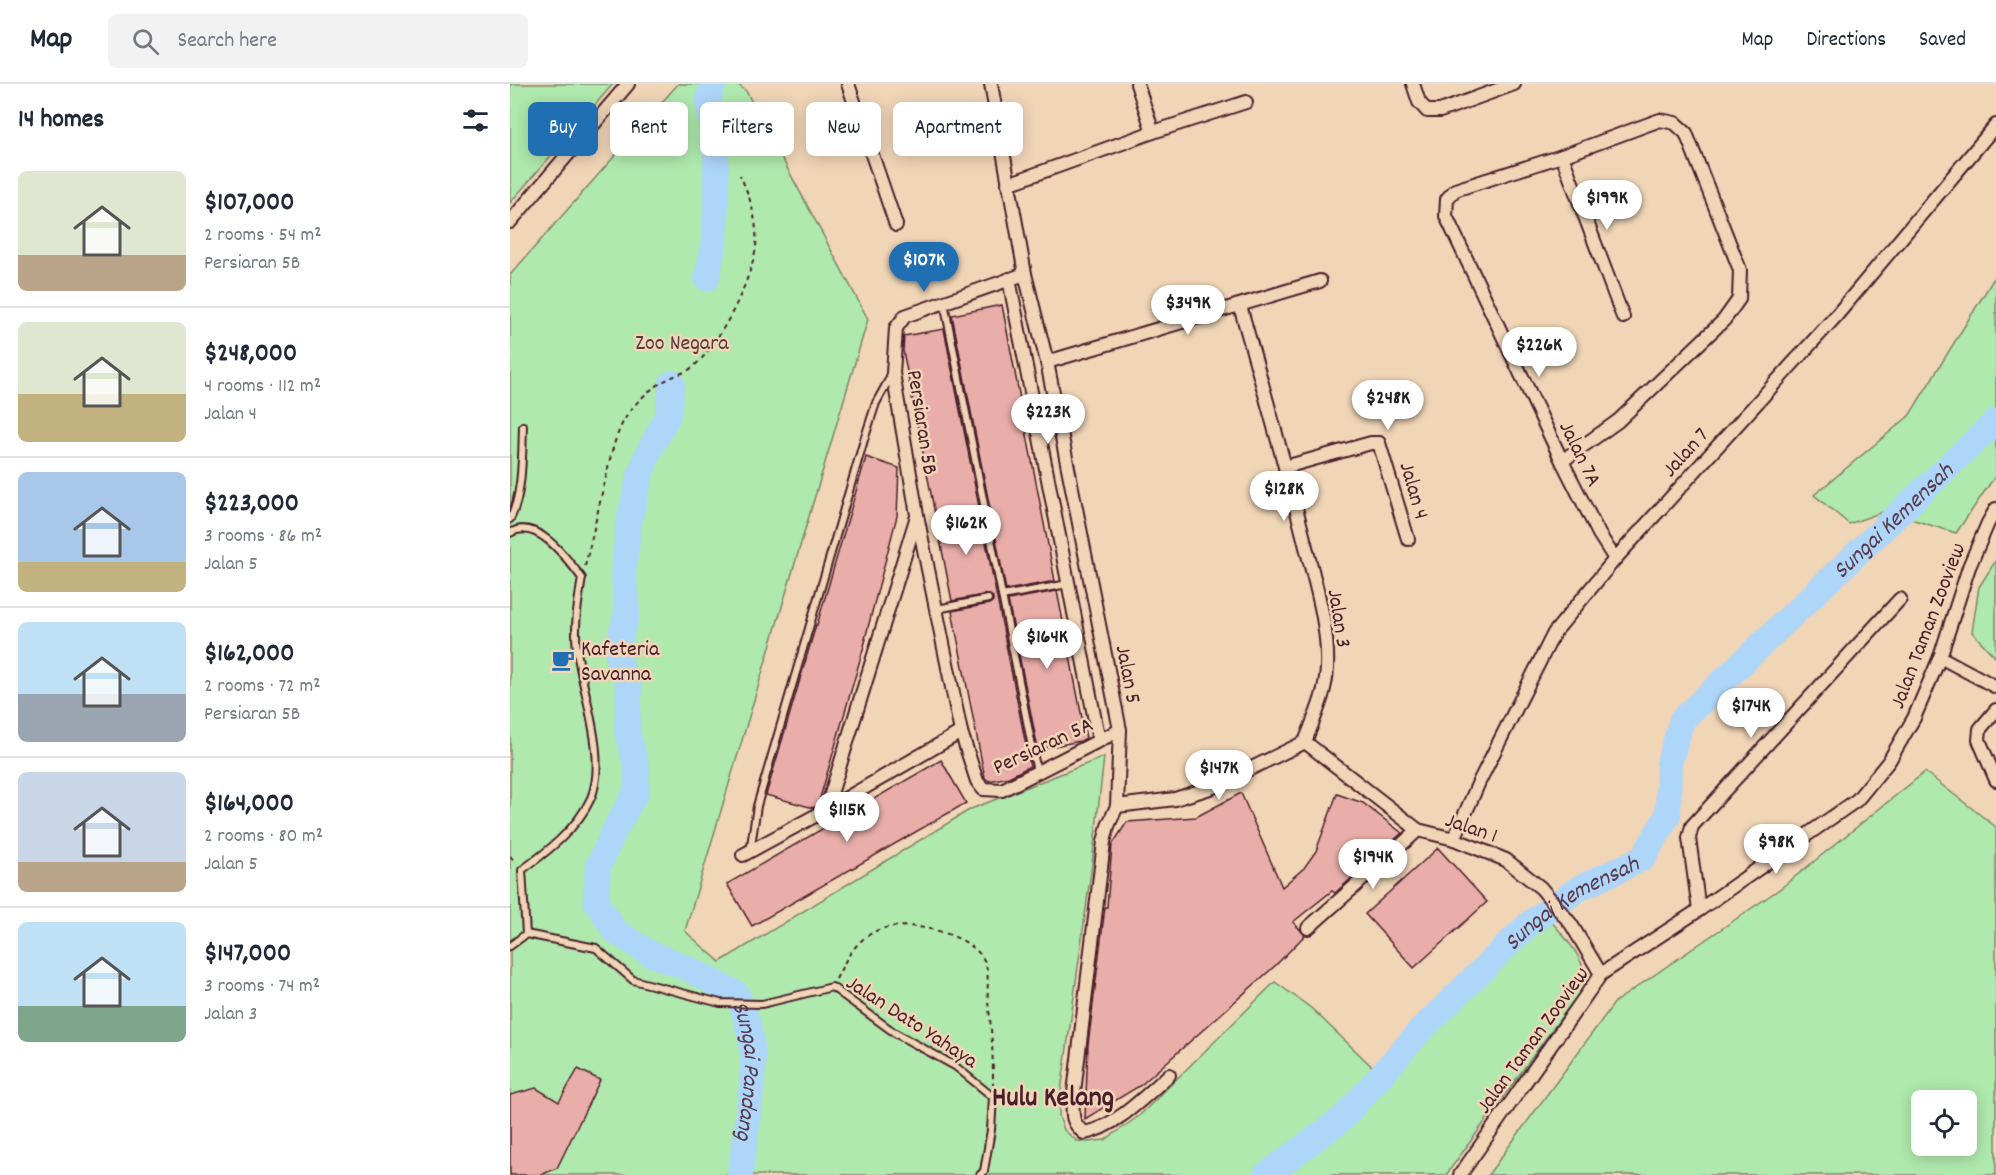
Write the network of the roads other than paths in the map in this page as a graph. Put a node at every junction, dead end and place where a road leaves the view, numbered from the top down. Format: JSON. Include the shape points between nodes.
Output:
{"nodes":[{"id":1,"x":628,"y":84,"type":"edge"},
{"id":2,"x":848,"y":84,"type":"edge"},
{"id":3,"x":991,"y":84,"type":"edge"},
{"id":4,"x":1137,"y":84,"type":"edge"},
{"id":5,"x":1413,"y":84,"type":"edge"},
{"id":6,"x":1514,"y":84,"type":"edge"},
{"id":7,"x":1246,"y":102,"type":"dead end"},
{"id":8,"x":1996,"y":125,"type":"edge"},
{"id":9,"x":1153,"y":132,"type":"junction"},
{"id":10,"x":1562,"y":156,"type":"junction"},
{"id":11,"x":1008,"y":184,"type":"junction"},
{"id":12,"x":510,"y":222,"type":"edge"},
{"id":13,"x":896,"y":225,"type":"dead end"},
{"id":14,"x":1025,"y":274,"type":"junction"},
{"id":15,"x":1009,"y":279,"type":"junction"},
{"id":16,"x":1320,"y":281,"type":"dead end"},
{"id":17,"x":944,"y":302,"type":"junction"},
{"id":18,"x":1240,"y":306,"type":"junction"},
{"id":19,"x":1623,"y":317,"type":"dead end"},
{"id":20,"x":1047,"y":362,"type":"junction"},
{"id":21,"x":893,"y":373,"type":"junction"},
{"id":22,"x":523,"y":426,"type":"dead end"},
{"id":23,"x":1562,"y":461,"type":"junction"},
{"id":24,"x":1285,"y":466,"type":"junction"},
{"id":25,"x":1996,"y":509,"type":"edge"},
{"id":26,"x":917,"y":515,"type":"junction"},
{"id":27,"x":510,"y":519,"type":"edge"},
{"id":28,"x":510,"y":533,"type":"edge"},
{"id":29,"x":1408,"y":539,"type":"dead end"},
{"id":30,"x":1615,"y":559,"type":"junction"},
{"id":31,"x":1068,"y":584,"type":"junction"},
{"id":32,"x":1002,"y":596,"type":"junction"},
{"id":33,"x":988,"y":599,"type":"dead end"},
{"id":34,"x":1900,"y":599,"type":"dead end"},
{"id":35,"x":936,"y":609,"type":"junction"},
{"id":36,"x":1940,"y":657,"type":"junction"},
{"id":37,"x":1996,"y":687,"type":"edge"},
{"id":38,"x":1996,"y":710,"type":"edge"},
{"id":39,"x":1120,"y":730,"type":"junction"},
{"id":40,"x":961,"y":732,"type":"junction"},
{"id":41,"x":1099,"y":741,"type":"junction"},
{"id":42,"x":1305,"y":742,"type":"junction"},
{"id":43,"x":1037,"y":772,"type":"junction"},
{"id":44,"x":1996,"y":780,"type":"edge"},
{"id":45,"x":1117,"y":806,"type":"junction"},
{"id":46,"x":826,"y":810,"type":"junction"},
{"id":47,"x":1418,"y":830,"type":"junction"},
{"id":48,"x":1454,"y":839,"type":"junction"},
{"id":49,"x":746,"y":854,"type":"joint"},
{"id":50,"x":1700,"y":910,"type":"junction"},
{"id":51,"x":1308,"y":928,"type":"dead end"},
{"id":52,"x":526,"y":934,"type":"junction"},
{"id":53,"x":510,"y":945,"type":"edge"},
{"id":54,"x":1601,"y":974,"type":"junction"},
{"id":55,"x":1169,"y":1075,"type":"dead end"},
{"id":56,"x":980,"y":1175,"type":"edge"},
{"id":57,"x":1460,"y":1175,"type":"edge"}],
"edges":[{"from":1,"to":12,"type":"street"},
{"from":2,"to":13,"type":"street"},
{"from":3,"to":11,"type":"street","name":"Jalan 5"},
{"from":4,"to":9,"type":"street"},
{"from":5,"to":6,"type":"street","via":[[1427,111],[1440,111]]},
{"from":7,"to":9,"type":"street"},
{"from":8,"to":30,"type":"street","name":"Jalan 7","via":[[1836,316]]},
{"from":9,"to":11,"type":"street"},
{"from":10,"to":19,"type":"street"},
{"from":10,"to":23,"type":"street","name":"Jalan 7A","via":[[1455,190],[1447,199],[1446,216]]},
{"from":10,"to":23,"type":"street","via":[[1660,120],[1675,123],[1686,133],[1740,270],[1739,299],[1724,320],[1618,421]]},
{"from":11,"to":14,"type":"street","name":"Jalan 5"},
{"from":14,"to":15,"type":"street","name":"Persiaran 5B"},
{"from":14,"to":20,"type":"street","name":"Jalan 5"},
{"from":15,"to":17,"type":"street","name":"Persiaran 5B"},
{"from":15,"to":31,"type":"street","name":"Jalan 5"},
{"from":16,"to":18,"type":"street"},
{"from":17,"to":21,"type":"street","name":"Persiaran 5B","via":[[905,316],[896,328]]},
{"from":17,"to":32,"type":"lane"},
{"from":18,"to":20,"type":"street"},
{"from":18,"to":24,"type":"street","name":"Jalan 3"},
{"from":20,"to":39,"type":"street","name":"Jalan 5"},
{"from":21,"to":26,"type":"street","name":"Persiaran 5B"},
{"from":21,"to":49,"type":"lane","via":[[876,403],[864,440]]},
{"from":22,"to":27,"type":"lane","via":[[518,490]]},
{"from":23,"to":30,"type":"street","name":"Jalan 7A"},
{"from":24,"to":29,"type":"street","name":"Jalan 4","via":[[1379,443]]},
{"from":24,"to":42,"type":"street","name":"Jalan 3","via":[[1326,639],[1324,693]]},
{"from":25,"to":36,"type":"street","name":"Jalan Taman Zooview","via":[[1969,567]]},
{"from":26,"to":35,"type":"street","name":"Persiaran 5B"},
{"from":26,"to":46,"type":"street"},
{"from":28,"to":52,"type":"lane","via":[[526,530],[554,544],[582,578],[575,628],[597,775],[592,796],[569,829],[522,870]]},
{"from":30,"to":48,"type":"street","name":"Jalan 7","via":[[1554,633]]},
{"from":31,"to":32,"type":"lane"},
{"from":31,"to":41,"type":"street","name":"Jalan 5"},
{"from":32,"to":43,"type":"lane"},
{"from":33,"to":35,"type":"lane"},
{"from":34,"to":50,"type":"street","via":[[1692,826],[1689,838]]},
{"from":35,"to":40,"type":"street","name":"Persiaran 5B"},
{"from":36,"to":37,"type":"street"},
{"from":36,"to":50,"type":"street","name":"Jalan Taman Zooview","via":[[1914,718],[1889,761],[1857,800]]},
{"from":38,"to":44,"type":"street","via":[[1980,729],[1979,740]]},
{"from":39,"to":41,"type":"street","name":"Persiaran 5A"},
{"from":39,"to":45,"type":"street","name":"Jalan 5"},
{"from":40,"to":43,"type":"street","name":"Persiaran 5A","via":[[977,781],[984,789],[1002,790]]},
{"from":40,"to":46,"type":"street"},
{"from":41,"to":43,"type":"street","name":"Persiaran 5A"},
{"from":42,"to":45,"type":"street","via":[[1213,787],[1175,799]]},
{"from":42,"to":47,"type":"street","name":"Jalan 1"},
{"from":45,"to":55,"type":"street","name":"Jalan 5","via":[[1104,842],[1073,1101],[1076,1127],[1084,1133],[1094,1132],[1114,1121]]},
{"from":46,"to":49,"type":"street"},
{"from":47,"to":48,"type":"street","name":"Jalan 1"},
{"from":47,"to":51,"type":"street"},
{"from":48,"to":54,"type":"street","name":"Jalan 1","via":[[1506,860],[1541,888],[1571,924]]},
{"from":50,"to":54,"type":"street","name":"Jalan Taman Zooview"},
{"from":52,"to":53,"type":"lane"},
{"from":52,"to":56,"type":"lane","name":"Jalan Dato Yahaya","via":[[596,948],[633,980],[720,1003],[762,1004],[832,987],[895,1033],[955,1066],[993,1097],[991,1130],[984,1172]]},
{"from":54,"to":57,"type":"street","name":"Jalan Taman Zooview"}]}
